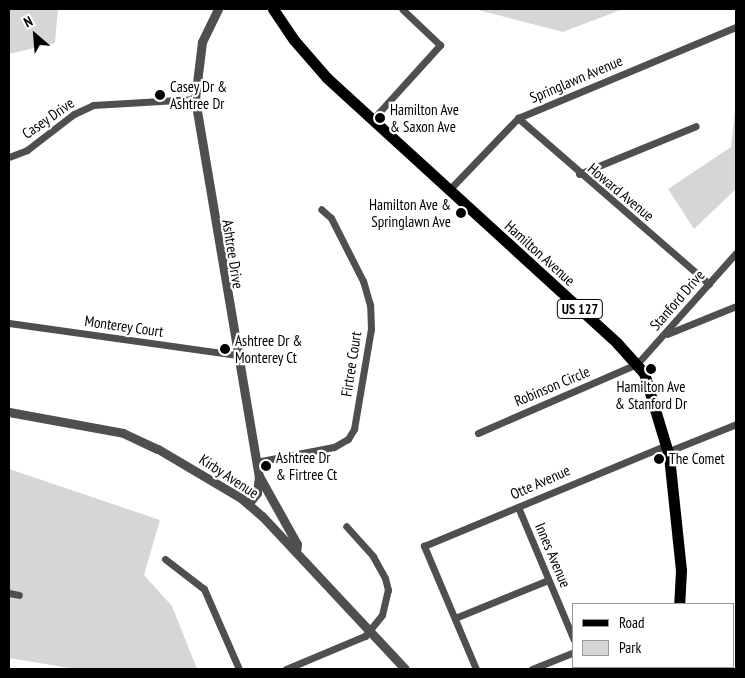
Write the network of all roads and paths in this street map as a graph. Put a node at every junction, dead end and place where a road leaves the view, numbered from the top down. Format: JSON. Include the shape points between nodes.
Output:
{"nodes":[{"id":1,"x":218,"y":9,"type":"edge"},
{"id":2,"x":273,"y":9,"type":"edge"},
{"id":3,"x":402,"y":9,"type":"edge"},
{"id":4,"x":736,"y":27,"type":"edge"},
{"id":5,"x":195,"y":99,"type":"junction"},
{"id":6,"x":518,"y":118,"type":"junction"},
{"id":7,"x":373,"y":119,"type":"junction"},
{"id":8,"x":696,"y":126,"type":"dead end"},
{"id":9,"x":9,"y":157,"type":"edge"},
{"id":10,"x":579,"y":174,"type":"junction"},
{"id":11,"x":449,"y":190,"type":"junction"},
{"id":12,"x":321,"y":209,"type":"dead end"},
{"id":13,"x":736,"y":253,"type":"edge"},
{"id":14,"x":709,"y":284,"type":"junction"},
{"id":15,"x":736,"y":306,"type":"edge"},
{"id":16,"x":9,"y":323,"type":"edge"},
{"id":17,"x":665,"y":335,"type":"junction"},
{"id":18,"x":236,"y":355,"type":"junction"},
{"id":19,"x":637,"y":364,"type":"junction"},
{"id":20,"x":9,"y":412,"type":"edge"},
{"id":21,"x":736,"y":424,"type":"edge"},
{"id":22,"x":478,"y":433,"type":"dead end"},
{"id":23,"x":668,"y":448,"type":"junction"},
{"id":24,"x":256,"y":462,"type":"junction"},
{"id":25,"x":259,"y":476,"type":"junction"},
{"id":26,"x":248,"y":504,"type":"junction"},
{"id":27,"x":518,"y":507,"type":"junction"},
{"id":28,"x":346,"y":526,"type":"dead end"},
{"id":29,"x":296,"y":552,"type":"junction"},
{"id":30,"x":165,"y":559,"type":"dead end"},
{"id":31,"x":548,"y":580,"type":"junction"},
{"id":32,"x":9,"y":593,"type":"edge"},
{"id":33,"x":19,"y":595,"type":"dead end"},
{"id":34,"x":679,"y":603,"type":"edge"},
{"id":35,"x":455,"y":618,"type":"junction"},
{"id":36,"x":371,"y":631,"type":"junction"},
{"id":37,"x":572,"y":635,"type":"edge"},
{"id":38,"x":572,"y":653,"type":"edge"},
{"id":39,"x":239,"y":669,"type":"edge"},
{"id":40,"x":286,"y":669,"type":"edge"},
{"id":41,"x":405,"y":669,"type":"edge"},
{"id":42,"x":476,"y":669,"type":"edge"},
{"id":43,"x":532,"y":669,"type":"edge"}],
"edges":[{"from":1,"to":5,"type":"street","name":"Ashtree Drive","via":[[202,42]]},
{"from":2,"to":7,"type":"main road","name":"Hamilton Avenue","number":"US 127","via":[[294,40],[327,78]]},
{"from":3,"to":7,"type":"street","via":[[440,45]]},
{"from":4,"to":6,"type":"street","name":"Springlawn Avenue"},
{"from":5,"to":9,"type":"street","name":"Casey Drive","via":[[93,105],[74,114],[35,145]]},
{"from":5,"to":18,"type":"street","name":"Ashtree Drive"},
{"from":6,"to":10,"type":"street","name":"Howard Avenue"},
{"from":6,"to":11,"type":"street","name":"Springlawn Avenue"},
{"from":7,"to":11,"type":"main road","name":"Hamilton Avenue","number":"US 127"},
{"from":8,"to":10,"type":"street"},
{"from":10,"to":14,"type":"street","name":"Howard Avenue"},
{"from":11,"to":19,"type":"main road","name":"Hamilton Avenue","number":"US 127"},
{"from":12,"to":24,"type":"street","name":"Firtree Court","via":[[331,218],[363,281],[370,305],[371,329],[354,429],[334,448]]},
{"from":13,"to":14,"type":"street","name":"Stanford Drive"},
{"from":14,"to":17,"type":"street","name":"Stanford Drive"},
{"from":15,"to":17,"type":"street"},
{"from":16,"to":18,"type":"street","name":"Monterey Court"},
{"from":17,"to":19,"type":"street","name":"Stanford Drive"},
{"from":18,"to":24,"type":"street","name":"Ashtree Drive"},
{"from":19,"to":22,"type":"street","name":"Robinson Circle"},
{"from":19,"to":23,"type":"main road","name":"Hamilton Avenue","number":"US 127","via":[[650,390]]},
{"from":20,"to":26,"type":"street","name":"Kirby Avenue","via":[[93,425],[137,438]]},
{"from":21,"to":23,"type":"street","name":"Otte Avenue"},
{"from":23,"to":27,"type":"street","name":"Otte Avenue"},
{"from":23,"to":34,"type":"main road","name":"Hamilton Avenue","number":"US 127","via":[[681,570]]},
{"from":24,"to":25,"type":"street","name":"Ashtree Drive"},
{"from":25,"to":26,"type":"street","name":"Ashtree Drive","via":[[257,493]]},
{"from":25,"to":29,"type":"street","via":[[297,544]]},
{"from":26,"to":29,"type":"street","name":"Kirby Avenue"},
{"from":27,"to":31,"type":"street","name":"Innes Avenue"},
{"from":27,"to":35,"type":"street","name":"Otte Avenue","via":[[424,546]]},
{"from":28,"to":36,"type":"street","via":[[373,556],[386,578],[386,604]]},
{"from":29,"to":36,"type":"street","name":"Kirby Avenue"},
{"from":30,"to":39,"type":"street","via":[[204,589]]},
{"from":31,"to":35,"type":"street"},
{"from":31,"to":37,"type":"street","name":"Innes Avenue"},
{"from":32,"to":33,"type":"street"},
{"from":35,"to":42,"type":"street"},
{"from":36,"to":40,"type":"street"},
{"from":36,"to":41,"type":"street","name":"Kirby Avenue"},
{"from":38,"to":43,"type":"street"}]}
